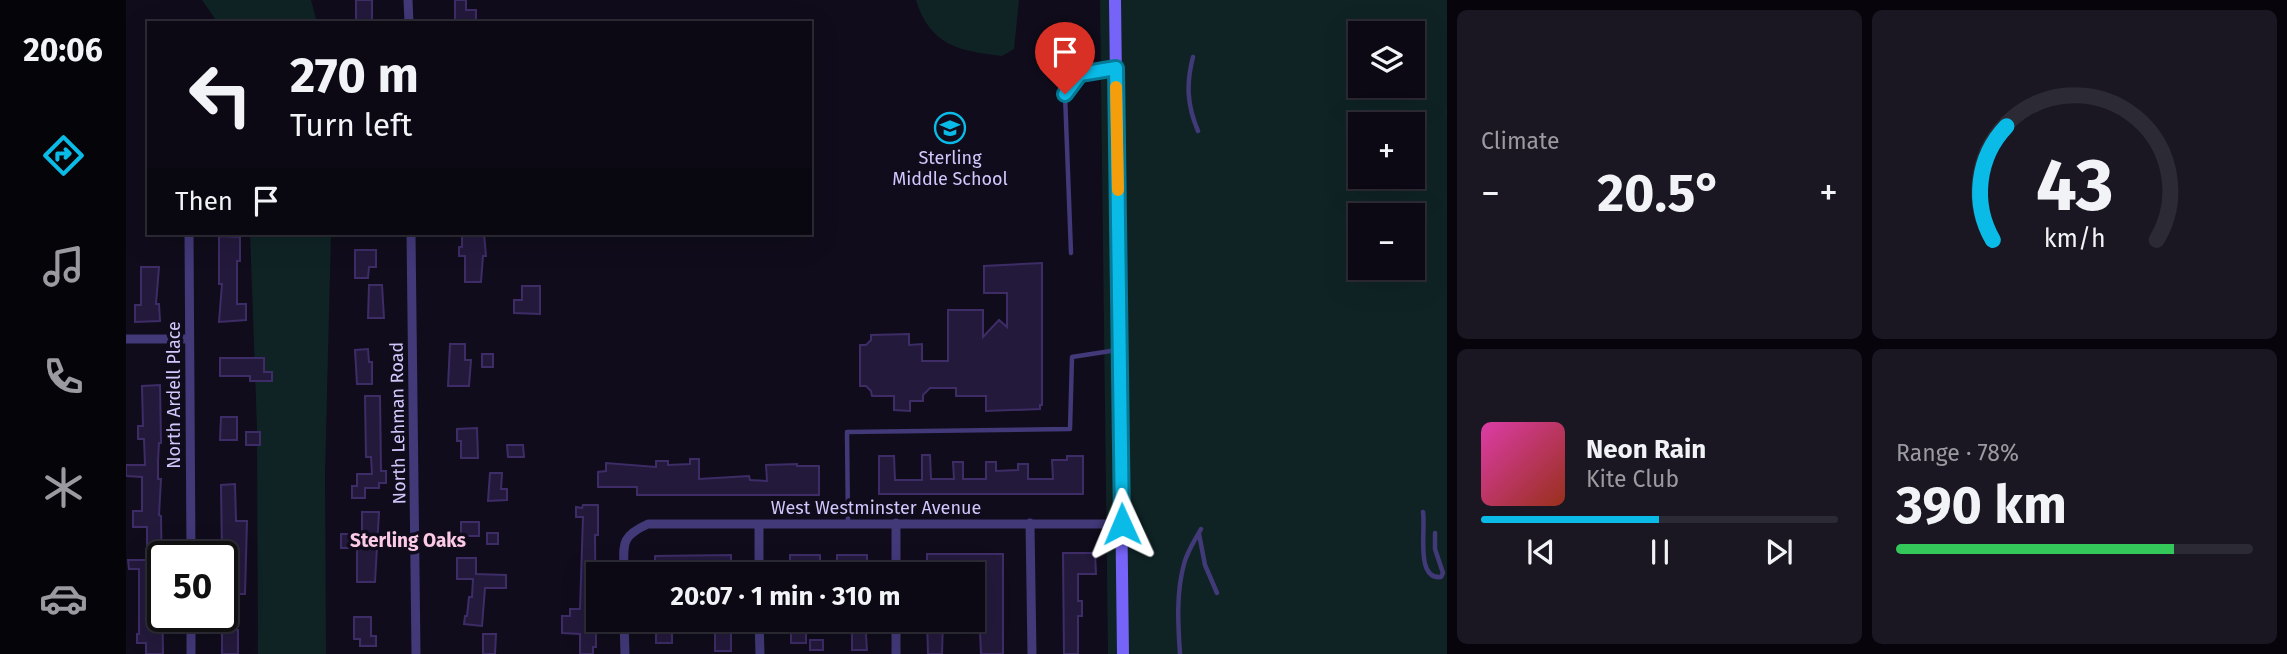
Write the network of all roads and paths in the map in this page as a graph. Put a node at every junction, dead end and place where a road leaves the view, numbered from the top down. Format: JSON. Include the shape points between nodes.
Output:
{"nodes":[{"id":1,"x":408,"y":0,"type":"edge"},
{"id":2,"x":1115,"y":0,"type":"edge"},
{"id":3,"x":409,"y":21,"type":"edge"},
{"id":4,"x":1193,"y":57,"type":"dead end"},
{"id":5,"x":1116,"y":68,"type":"junction"},
{"id":6,"x":1198,"y":131,"type":"dead end"},
{"id":7,"x":189,"y":235,"type":"edge"},
{"id":8,"x":411,"y":235,"type":"edge"},
{"id":9,"x":1071,"y":253,"type":"dead end"},
{"id":10,"x":126,"y":339,"type":"edge"},
{"id":11,"x":189,"y":339,"type":"junction"},
{"id":12,"x":1120,"y":349,"type":"junction"},
{"id":13,"x":1423,"y":512,"type":"dead end"},
{"id":14,"x":896,"y":523,"type":"junction"},
{"id":15,"x":1030,"y":523,"type":"junction"},
{"id":16,"x":759,"y":524,"type":"junction"},
{"id":17,"x":848,"y":524,"type":"junction"},
{"id":18,"x":1122,"y":524,"type":"junction"},
{"id":19,"x":1435,"y":533,"type":"dead end"},
{"id":20,"x":191,"y":541,"type":"edge"},
{"id":21,"x":624,"y":562,"type":"edge"},
{"id":22,"x":759,"y":562,"type":"edge"},
{"id":23,"x":896,"y":562,"type":"edge"},
{"id":24,"x":1217,"y":593,"type":"dead end"},
{"id":25,"x":191,"y":632,"type":"edge"},
{"id":26,"x":624,"y":632,"type":"edge"},
{"id":27,"x":759,"y":632,"type":"edge"},
{"id":28,"x":896,"y":632,"type":"edge"},
{"id":29,"x":191,"y":654,"type":"edge"},
{"id":30,"x":416,"y":654,"type":"edge"},
{"id":31,"x":625,"y":654,"type":"edge"},
{"id":32,"x":760,"y":654,"type":"edge"},
{"id":33,"x":896,"y":654,"type":"edge"},
{"id":34,"x":1032,"y":654,"type":"edge"},
{"id":35,"x":1123,"y":654,"type":"edge"},
{"id":36,"x":1180,"y":654,"type":"edge"}],
"edges":[{"from":1,"to":3,"type":"street"},
{"from":2,"to":5,"type":"main road"},
{"from":4,"to":6,"type":"lane","via":[[1187,89]]},
{"from":5,"to":9,"type":"lane","via":[[1080,74],[1065,94]]},
{"from":5,"to":12,"type":"main road"},
{"from":7,"to":11,"type":"street","name":"North Ardell Place"},
{"from":8,"to":30,"type":"street","name":"North Lehman Road"},
{"from":10,"to":11,"type":"street"},
{"from":11,"to":20,"type":"street","name":"North Ardell Place"},
{"from":12,"to":17,"type":"lane","via":[[1072,357],[1070,429],[847,432]]},
{"from":12,"to":18,"type":"main road"},
{"from":13,"to":19,"type":"lane","via":[[1423,561],[1436,578],[1443,573]]},
{"from":14,"to":15,"type":"street","name":"West Westminster Avenue"},
{"from":14,"to":17,"type":"street","name":"West Westminster Avenue"},
{"from":14,"to":23,"type":"street"},
{"from":15,"to":18,"type":"street","name":"West Westminster Avenue"},
{"from":15,"to":34,"type":"street"},
{"from":16,"to":17,"type":"street","name":"West Westminster Avenue"},
{"from":16,"to":21,"type":"street","name":"West Westminster Avenue","via":[[648,524],[631,531],[624,544]]},
{"from":16,"to":22,"type":"street"},
{"from":18,"to":35,"type":"main road"},
{"from":24,"to":36,"type":"lane","via":[[1205,565],[1200,532],[1184,562],[1178,615]]},
{"from":25,"to":29,"type":"street"},
{"from":26,"to":31,"type":"street"},
{"from":27,"to":32,"type":"street"},
{"from":28,"to":33,"type":"street"}]}
